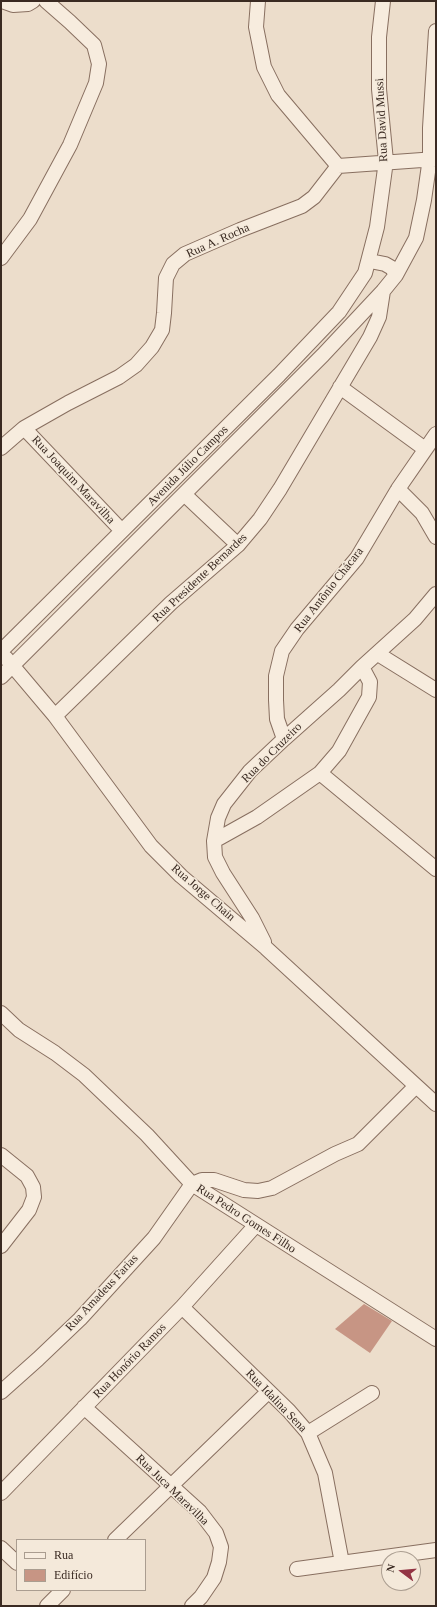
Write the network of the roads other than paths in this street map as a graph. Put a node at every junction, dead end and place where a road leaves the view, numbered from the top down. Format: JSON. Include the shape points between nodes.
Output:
{"nodes":[{"id":1,"x":2,"y":1,"type":"edge"},
{"id":2,"x":46,"y":1,"type":"edge"},
{"id":3,"x":258,"y":1,"type":"edge"},
{"id":4,"x":374,"y":1,"type":"edge"},
{"id":5,"x":384,"y":1,"type":"edge"},
{"id":6,"x":31,"y":3,"type":"edge"},
{"id":7,"x":436,"y":31,"type":"edge"},
{"id":8,"x":380,"y":37,"type":"junction"},
{"id":9,"x":435,"y":51,"type":"edge"},
{"id":10,"x":433,"y":159,"type":"edge"},
{"id":11,"x":386,"y":161,"type":"junction"},
{"id":12,"x":338,"y":166,"type":"junction"},
{"id":13,"x":1,"y":258,"type":"edge"},
{"id":14,"x":368,"y":267,"type":"junction"},
{"id":15,"x":396,"y":275,"type":"junction"},
{"id":16,"x":383,"y":291,"type":"junction"},
{"id":17,"x":340,"y":387,"type":"junction"},
{"id":18,"x":24,"y":428,"type":"junction"},
{"id":19,"x":436,"y":434,"type":"edge"},
{"id":20,"x":1,"y":448,"type":"edge"},
{"id":21,"x":425,"y":449,"type":"junction"},
{"id":22,"x":398,"y":488,"type":"junction"},
{"id":23,"x":184,"y":494,"type":"junction"},
{"id":24,"x":122,"y":531,"type":"junction"},
{"id":25,"x":436,"y":536,"type":"edge"},
{"id":26,"x":238,"y":545,"type":"junction"},
{"id":27,"x":436,"y":594,"type":"edge"},
{"id":28,"x":28,"y":624,"type":"junction"},
{"id":29,"x":41,"y":637,"type":"junction"},
{"id":30,"x":1,"y":652,"type":"edge"},
{"id":31,"x":378,"y":654,"type":"junction"},
{"id":32,"x":12,"y":666,"type":"junction"},
{"id":33,"x":362,"y":668,"type":"junction"},
{"id":34,"x":1,"y":677,"type":"edge"},
{"id":35,"x":436,"y":690,"type":"edge"},
{"id":36,"x":54,"y":716,"type":"junction"},
{"id":37,"x":284,"y":739,"type":"junction"},
{"id":38,"x":320,"y":773,"type":"junction"},
{"id":39,"x":214,"y":841,"type":"junction"},
{"id":40,"x":436,"y":869,"type":"edge"},
{"id":41,"x":266,"y":948,"type":"junction"},
{"id":42,"x":1,"y":1013,"type":"edge"},
{"id":43,"x":416,"y":1086,"type":"junction"},
{"id":44,"x":434,"y":1098,"type":"edge"},
{"id":45,"x":1,"y":1155,"type":"edge"},
{"id":46,"x":192,"y":1184,"type":"junction"},
{"id":47,"x":255,"y":1226,"type":"junction"},
{"id":48,"x":1,"y":1246,"type":"edge"},
{"id":49,"x":182,"y":1307,"type":"junction"},
{"id":50,"x":436,"y":1339,"type":"edge"},
{"id":51,"x":1,"y":1392,"type":"edge"},
{"id":52,"x":268,"y":1392,"type":"junction"},
{"id":53,"x":372,"y":1393,"type":"dead end"},
{"id":54,"x":84,"y":1408,"type":"junction"},
{"id":55,"x":308,"y":1433,"type":"junction"},
{"id":56,"x":170,"y":1486,"type":"junction"},
{"id":57,"x":1,"y":1493,"type":"edge"},
{"id":58,"x":116,"y":1539,"type":"edge"},
{"id":59,"x":1,"y":1548,"type":"edge"},
{"id":60,"x":436,"y":1550,"type":"edge"},
{"id":61,"x":16,"y":1562,"type":"edge"},
{"id":62,"x":342,"y":1563,"type":"junction"},
{"id":63,"x":296,"y":1569,"type":"dead end"},
{"id":64,"x":192,"y":1606,"type":"edge"}],
"edges":[{"from":1,"to":6,"type":"street","via":[[13,5]]},
{"from":2,"to":13,"type":"street","via":[[94,45],[99,64],[96,83],[70,145],[30,219]]},
{"from":3,"to":12,"type":"street","via":[[256,27],[264,67],[278,95]]},
{"from":4,"to":8,"type":"street","name":"Rua David Mussi"},
{"from":5,"to":8,"type":"street","name":"Rua David Mussi"},
{"from":7,"to":9,"type":"street"},
{"from":8,"to":11,"type":"street","name":"Rua David Mussi","via":[[379,89]]},
{"from":9,"to":10,"type":"street","via":[[430,128]]},
{"from":10,"to":11,"type":"street"},
{"from":10,"to":15,"type":"street","via":[[416,238]]},
{"from":11,"to":12,"type":"street"},
{"from":11,"to":14,"type":"street","name":"Rua David Mussi","via":[[377,228]]},
{"from":12,"to":18,"type":"street","name":"Rua A. Rocha","via":[[314,197],[302,206],[185,254],[173,264],[166,278],[162,330],[152,347],[119,377]]},
{"from":14,"to":15,"type":"street","via":[[385,264],[392,268]]},
{"from":14,"to":16,"type":"street","via":[[369,280]]},
{"from":14,"to":24,"type":"street","name":"Avenida Júlio Campos","via":[[333,318]]},
{"from":15,"to":16,"type":"street"},
{"from":16,"to":17,"type":"street","name":"Rua Presidente Bernardes","via":[[379,317]]},
{"from":16,"to":23,"type":"street"},
{"from":17,"to":21,"type":"street"},
{"from":17,"to":26,"type":"street","name":"Rua Presidente Bernardes","via":[[280,489]]},
{"from":18,"to":20,"type":"street","name":"Rua A. Rocha"},
{"from":18,"to":24,"type":"street","name":"Rua Joaquim Maravilha"},
{"from":19,"to":21,"type":"street","name":"Rua Antônio Chácara"},
{"from":21,"to":22,"type":"street","name":"Rua Antônio Chácara"},
{"from":22,"to":25,"type":"street","via":[[422,513]]},
{"from":22,"to":37,"type":"street","name":"Rua Antônio Chácara","via":[[357,558],[297,629],[282,651],[276,676],[276,700],[277,719]]},
{"from":23,"to":26,"type":"street"},
{"from":23,"to":29,"type":"street"},
{"from":24,"to":28,"type":"street","name":"Avenida Júlio Campos"},
{"from":26,"to":36,"type":"street","name":"Rua Presidente Bernardes","via":[[171,603]]},
{"from":27,"to":31,"type":"street","name":"Rua do Cruzeiro","via":[[415,619]]},
{"from":28,"to":29,"type":"street"},
{"from":28,"to":30,"type":"street","name":"Avenida Júlio Campos"},
{"from":29,"to":32,"type":"street"},
{"from":30,"to":32,"type":"street","name":"Rua Jorge Chain"},
{"from":31,"to":33,"type":"street","name":"Rua do Cruzeiro"},
{"from":31,"to":35,"type":"street"},
{"from":32,"to":34,"type":"street"},
{"from":32,"to":36,"type":"street","name":"Rua Jorge Chain"},
{"from":33,"to":37,"type":"street","name":"Rua do Cruzeiro"},
{"from":33,"to":38,"type":"street","via":[[370,682],[369,697],[339,752]]},
{"from":36,"to":41,"type":"street","name":"Rua Jorge Chain","via":[[151,846]]},
{"from":37,"to":39,"type":"street","name":"Rua do Cruzeiro","via":[[250,771],[224,804],[218,818]]},
{"from":38,"to":39,"type":"street","via":[[257,817]]},
{"from":38,"to":40,"type":"street"},
{"from":39,"to":41,"type":"street","name":"Rua do Cruzeiro","via":[[216,857],[223,873],[252,918]]},
{"from":41,"to":43,"type":"street","name":"Rua Jorge Chain"},
{"from":42,"to":46,"type":"street","name":"Rua Pedro Gomes Filho","via":[[19,1030],[84,1075],[147,1135]]},
{"from":43,"to":44,"type":"street","name":"Rua Jorge Chain"},
{"from":43,"to":46,"type":"street","via":[[358,1144],[272,1188],[244,1190],[214,1180],[202,1180]]},
{"from":45,"to":48,"type":"street","via":[[27,1176],[33,1187],[34,1197],[29,1210]]},
{"from":46,"to":47,"type":"street","name":"Rua Pedro Gomes Filho"},
{"from":46,"to":51,"type":"street","name":"Rua Amadeus Farias","via":[[154,1238],[80,1319]]},
{"from":47,"to":49,"type":"street","name":"Rua Honório Ramos"},
{"from":47,"to":50,"type":"street","name":"Rua Pedro Gomes Filho"},
{"from":49,"to":52,"type":"street","name":"Rua Idalina Sena"},
{"from":49,"to":54,"type":"street","name":"Rua Honório Ramos"},
{"from":52,"to":55,"type":"street","name":"Rua Idalina Sena"},
{"from":52,"to":56,"type":"street"},
{"from":53,"to":55,"type":"street"},
{"from":54,"to":56,"type":"street","name":"Rua Juca Maravilha"},
{"from":54,"to":57,"type":"street","name":"Rua Honório Ramos"},
{"from":55,"to":62,"type":"street","name":"Rua Idalina Sena","via":[[325,1473]]},
{"from":56,"to":58,"type":"street"},
{"from":56,"to":64,"type":"street","name":"Rua Juca Maravilha","via":[[200,1512],[216,1533],[221,1547],[214,1578]]},
{"from":59,"to":61,"type":"street"},
{"from":60,"to":62,"type":"street"},
{"from":62,"to":63,"type":"street"}]}
